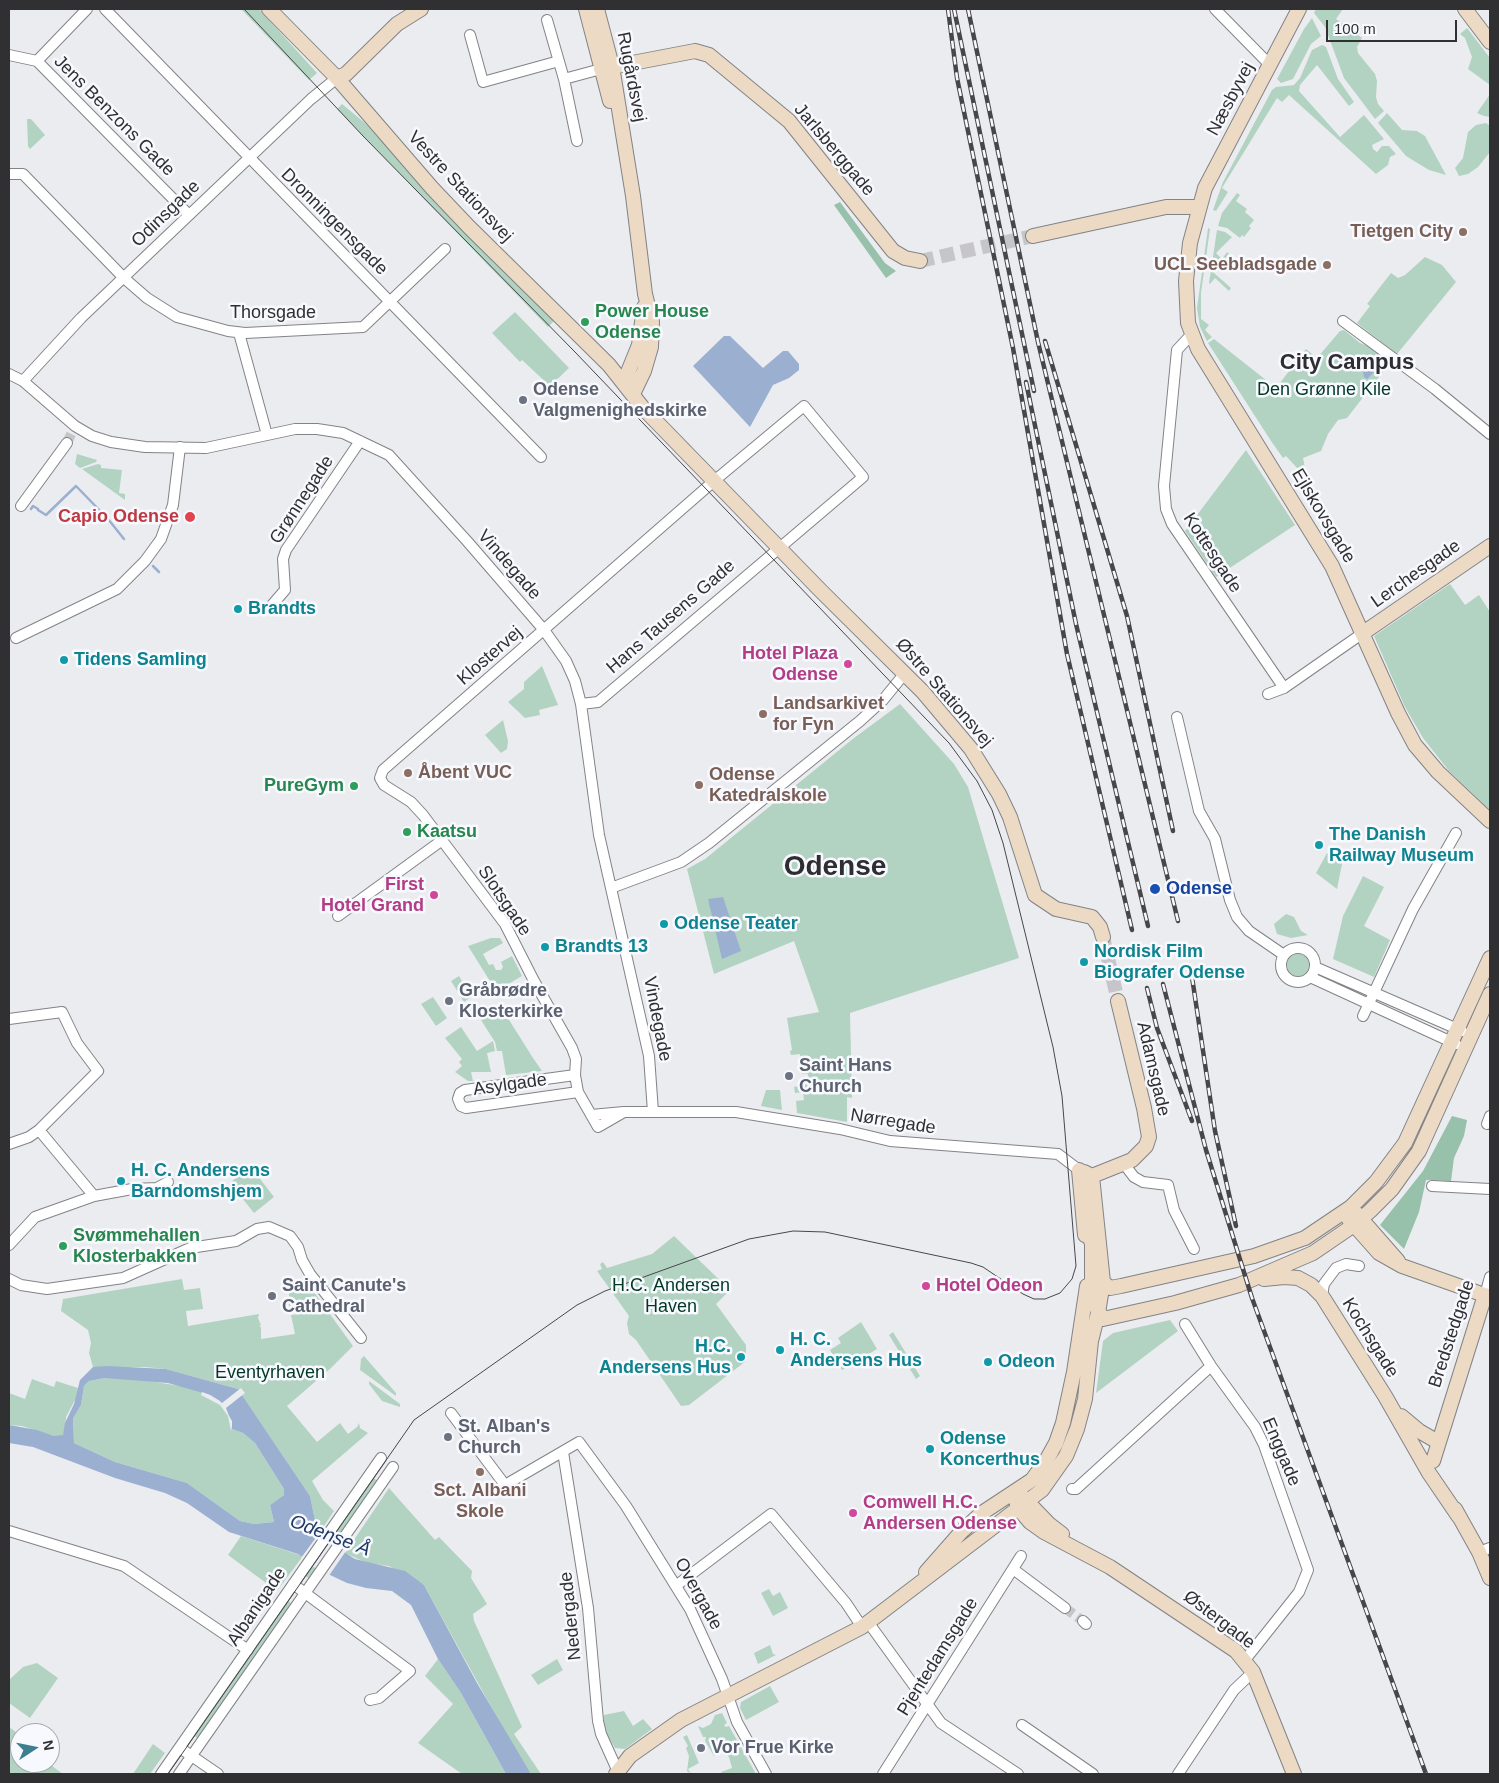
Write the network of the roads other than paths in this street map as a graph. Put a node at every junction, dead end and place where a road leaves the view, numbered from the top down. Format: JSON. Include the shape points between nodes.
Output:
{"nodes":[{"id":1,"x":87,"y":9,"type":"edge"},
{"id":2,"x":105,"y":9,"type":"edge"},
{"id":3,"x":268,"y":9,"type":"edge"},
{"id":4,"x":421,"y":9,"type":"edge"},
{"id":5,"x":586,"y":9,"type":"edge"},
{"id":6,"x":597,"y":9,"type":"edge"},
{"id":7,"x":1215,"y":9,"type":"edge"},
{"id":8,"x":1299,"y":9,"type":"edge"},
{"id":9,"x":1465,"y":9,"type":"edge"},
{"id":10,"x":1472,"y":9,"type":"edge"},
{"id":11,"x":547,"y":20,"type":"dead end"},
{"id":12,"x":1490,"y":29,"type":"edge"},
{"id":13,"x":470,"y":35,"type":"dead end"},
{"id":14,"x":1490,"y":42,"type":"edge"},
{"id":15,"x":9,"y":55,"type":"edge"},
{"id":16,"x":37,"y":61,"type":"junction"},
{"id":17,"x":559,"y":61,"type":"junction"},
{"id":18,"x":1270,"y":64,"type":"junction"},
{"id":19,"x":606,"y":67,"type":"junction"},
{"id":20,"x":337,"y":78,"type":"junction"},
{"id":21,"x":564,"y":79,"type":"junction"},
{"id":22,"x":577,"y":141,"type":"dead end"},
{"id":23,"x":248,"y":159,"type":"junction"},
{"id":24,"x":9,"y":174,"type":"edge"},
{"id":25,"x":1199,"y":208,"type":"junction"},
{"id":26,"x":189,"y":215,"type":"junction"},
{"id":27,"x":1033,"y":236,"type":"tunnel mouth"},
{"id":28,"x":445,"y":249,"type":"dead end"},
{"id":29,"x":920,"y":262,"type":"tunnel mouth"},
{"id":30,"x":124,"y":278,"type":"junction"},
{"id":31,"x":390,"y":303,"type":"junction"},
{"id":32,"x":1343,"y":321,"type":"dead end"},
{"id":33,"x":239,"y":333,"type":"junction"},
{"id":34,"x":1191,"y":335,"type":"junction"},
{"id":35,"x":9,"y":374,"type":"edge"},
{"id":36,"x":23,"y":381,"type":"junction"},
{"id":37,"x":629,"y":388,"type":"junction"},
{"id":38,"x":1490,"y":434,"type":"edge"},
{"id":39,"x":266,"y":435,"type":"junction"},
{"id":40,"x":360,"y":441,"type":"junction"},
{"id":41,"x":67,"y":443,"type":"tunnel mouth"},
{"id":42,"x":180,"y":447,"type":"junction"},
{"id":43,"x":541,"y":457,"type":"dead end"},
{"id":44,"x":714,"y":481,"type":"junction"},
{"id":45,"x":21,"y":506,"type":"dead end"},
{"id":46,"x":1490,"y":546,"type":"edge"},
{"id":47,"x":778,"y":547,"type":"junction"},
{"id":48,"x":272,"y":605,"type":"dead end"},
{"id":49,"x":544,"y":630,"type":"junction"},
{"id":50,"x":1363,"y":633,"type":"junction"},
{"id":51,"x":16,"y":638,"type":"dead end"},
{"id":52,"x":905,"y":674,"type":"junction"},
{"id":53,"x":1284,"y":688,"type":"junction"},
{"id":54,"x":1268,"y":694,"type":"dead end"},
{"id":55,"x":581,"y":704,"type":"junction"},
{"id":56,"x":1178,"y":717,"type":"dead end"},
{"id":57,"x":380,"y":778,"type":"joint"},
{"id":58,"x":1490,"y":821,"type":"edge"},
{"id":59,"x":1456,"y":833,"type":"dead end"},
{"id":60,"x":441,"y":841,"type":"junction"},
{"id":61,"x":611,"y":888,"type":"junction"},
{"id":62,"x":338,"y":916,"type":"dead end"},
{"id":63,"x":1103,"y":937,"type":"tunnel mouth"},
{"id":64,"x":1284,"y":955,"type":"junction"},
{"id":65,"x":1490,"y":958,"type":"edge"},
{"id":66,"x":1315,"y":967,"type":"junction"},
{"id":67,"x":1310,"y":977,"type":"junction"},
{"id":68,"x":1375,"y":992,"type":"junction"},
{"id":69,"x":1490,"y":994,"type":"edge"},
{"id":70,"x":1118,"y":1001,"type":"tunnel mouth"},
{"id":71,"x":1369,"y":1004,"type":"junction"},
{"id":72,"x":1363,"y":1016,"type":"dead end"},
{"id":73,"x":9,"y":1020,"type":"edge"},
{"id":74,"x":1457,"y":1029,"type":"junction"},
{"id":75,"x":1472,"y":1036,"type":"junction"},
{"id":76,"x":1458,"y":1046,"type":"junction"},
{"id":77,"x":574,"y":1075,"type":"junction"},
{"id":78,"x":578,"y":1092,"type":"junction"},
{"id":79,"x":653,"y":1112,"type":"junction"},
{"id":80,"x":39,"y":1130,"type":"junction"},
{"id":81,"x":9,"y":1144,"type":"edge"},
{"id":82,"x":1124,"y":1164,"type":"junction"},
{"id":83,"x":1086,"y":1173,"type":"junction"},
{"id":84,"x":168,"y":1182,"type":"dead end"},
{"id":85,"x":1432,"y":1186,"type":"dead end"},
{"id":86,"x":1490,"y":1189,"type":"edge"},
{"id":87,"x":94,"y":1196,"type":"junction"},
{"id":88,"x":1347,"y":1210,"type":"junction"},
{"id":89,"x":1358,"y":1222,"type":"junction"},
{"id":90,"x":1085,"y":1228,"type":"junction"},
{"id":91,"x":9,"y":1245,"type":"edge"},
{"id":92,"x":1194,"y":1250,"type":"dead end"},
{"id":93,"x":1359,"y":1266,"type":"dead end"},
{"id":94,"x":1166,"y":1277,"type":"junction"},
{"id":95,"x":1490,"y":1277,"type":"edge"},
{"id":96,"x":9,"y":1279,"type":"edge"},
{"id":97,"x":1103,"y":1282,"type":"junction"},
{"id":98,"x":1239,"y":1285,"type":"junction"},
{"id":99,"x":1322,"y":1296,"type":"junction"},
{"id":100,"x":1488,"y":1296,"type":"edge"},
{"id":101,"x":1098,"y":1306,"type":"junction"},
{"id":102,"x":1083,"y":1318,"type":"junction"},
{"id":103,"x":1185,"y":1324,"type":"dead end"},
{"id":104,"x":362,"y":1338,"type":"dead end"},
{"id":105,"x":1211,"y":1366,"type":"junction"},
{"id":106,"x":1385,"y":1396,"type":"junction"},
{"id":107,"x":451,"y":1413,"type":"dead end"},
{"id":108,"x":1433,"y":1439,"type":"junction"},
{"id":109,"x":1415,"y":1448,"type":"junction"},
{"id":110,"x":563,"y":1452,"type":"junction"},
{"id":111,"x":381,"y":1458,"type":"dead end"},
{"id":112,"x":1428,"y":1461,"type":"junction"},
{"id":113,"x":393,"y":1467,"type":"dead end"},
{"id":114,"x":1072,"y":1489,"type":"dead end"},
{"id":115,"x":1021,"y":1499,"type":"junction"},
{"id":116,"x":9,"y":1531,"type":"edge"},
{"id":117,"x":1485,"y":1550,"type":"edge"},
{"id":118,"x":1021,"y":1556,"type":"dead end"},
{"id":119,"x":1013,"y":1570,"type":"junction"},
{"id":120,"x":1490,"y":1578,"type":"edge"},
{"id":121,"x":292,"y":1584,"type":"junction"},
{"id":122,"x":676,"y":1585,"type":"junction"},
{"id":123,"x":914,"y":1586,"type":"junction"},
{"id":124,"x":305,"y":1594,"type":"junction"},
{"id":125,"x":1065,"y":1608,"type":"tunnel mouth"},
{"id":126,"x":865,"y":1624,"type":"junction"},
{"id":127,"x":248,"y":1650,"type":"junction"},
{"id":128,"x":1249,"y":1666,"type":"junction"},
{"id":129,"x":726,"y":1696,"type":"junction"},
{"id":130,"x":370,"y":1700,"type":"dead end"},
{"id":131,"x":926,"y":1705,"type":"junction"},
{"id":132,"x":1022,"y":1725,"type":"dead end"},
{"id":133,"x":180,"y":1748,"type":"junction"},
{"id":134,"x":192,"y":1756,"type":"junction"},
{"id":135,"x":1005,"y":1771,"type":"edge"},
{"id":136,"x":161,"y":1774,"type":"edge"},
{"id":137,"x":179,"y":1774,"type":"edge"},
{"id":138,"x":218,"y":1774,"type":"edge"},
{"id":139,"x":617,"y":1774,"type":"edge"},
{"id":140,"x":766,"y":1774,"type":"edge"},
{"id":141,"x":883,"y":1774,"type":"edge"},
{"id":142,"x":1018,"y":1774,"type":"edge"},
{"id":143,"x":1093,"y":1774,"type":"edge"},
{"id":144,"x":1178,"y":1774,"type":"edge"},
{"id":145,"x":1294,"y":1774,"type":"edge"}],
"edges":[{"from":1,"to":16,"type":"street"},
{"from":2,"to":23,"type":"street","name":"Dronningensgade"},
{"from":3,"to":20,"type":"street","name":"Vestre Stationsvej"},
{"from":4,"to":20,"type":"street","via":[[397,24],[346,74]]},
{"from":5,"to":19,"type":"street","name":"Rugårdsvej"},
{"from":6,"to":19,"type":"street","name":"Rugårdsvej"},
{"from":7,"to":18,"type":"street"},
{"from":8,"to":18,"type":"street","name":"Næsbyvej"},
{"from":9,"to":14,"type":"street"},
{"from":10,"to":12,"type":"street"},
{"from":11,"to":17,"type":"street"},
{"from":13,"to":17,"type":"street","via":[[483,82]]},
{"from":15,"to":16,"type":"street","name":"Jens Benzons Gade"},
{"from":16,"to":26,"type":"street","name":"Jens Benzons Gade"},
{"from":17,"to":21,"type":"street"},
{"from":18,"to":25,"type":"street","name":"Næsbyvej","via":[[1205,188]]},
{"from":19,"to":21,"type":"street","name":"Rugårdsvej"},
{"from":19,"to":29,"type":"street","name":"Jarlsberggade","via":[[695,51],[709,55],[788,121],[893,251]]},
{"from":19,"to":37,"type":"street","name":"Rugårdsvej","via":[[625,152],[645,294],[652,322],[651,347],[644,372]]},
{"from":20,"to":23,"type":"street","name":"Odinsgade"},
{"from":20,"to":37,"type":"street","name":"Vestre Stationsvej","via":[[432,188]]},
{"from":21,"to":22,"type":"street"},
{"from":23,"to":26,"type":"street","name":"Odinsgade"},
{"from":23,"to":31,"type":"street","name":"Dronningensgade"},
{"from":24,"to":30,"type":"street","name":"Thorsgade","via":[[23,174]]},
{"from":25,"to":27,"type":"street","via":[[1166,207]]},
{"from":25,"to":34,"type":"street","name":"Ejlskovsgade","via":[[1192,229],[1186,280],[1186,312]]},
{"from":26,"to":30,"type":"street","name":"Odinsgade"},
{"from":28,"to":31,"type":"street","name":"Thorsgade"},
{"from":30,"to":33,"type":"street","name":"Thorsgade","via":[[147,298],[178,317],[210,328]]},
{"from":30,"to":36,"type":"street","name":"Odinsgade","via":[[81,318]]},
{"from":31,"to":33,"type":"street","name":"Thorsgade","via":[[363,327]]},
{"from":31,"to":43,"type":"street","name":"Dronningensgade"},
{"from":32,"to":38,"type":"street"},
{"from":33,"to":39,"type":"street"},
{"from":34,"to":50,"type":"street","name":"Ejlskovsgade","via":[[1332,566]]},
{"from":34,"to":53,"type":"street","name":"Kottesgade","via":[[1177,350],[1164,486],[1166,509],[1172,524]]},
{"from":35,"to":36,"type":"street","name":"Vindegade"},
{"from":36,"to":42,"type":"street","name":"Vindegade","via":[[74,429],[110,442]]},
{"from":37,"to":44,"type":"street","name":"Østre Stationsvej","via":[[643,408]]},
{"from":39,"to":40,"type":"street","name":"Vindegade","via":[[295,429],[317,429],[343,433]]},
{"from":39,"to":42,"type":"street","name":"Vindegade","via":[[206,448]]},
{"from":40,"to":48,"type":"street","name":"Grønnegade","via":[[286,550],[283,559],[286,590]]},
{"from":40,"to":49,"type":"street","name":"Vindegade","via":[[389,455]]},
{"from":41,"to":45,"type":"street"},
{"from":42,"to":51,"type":"street","via":[[168,522],[161,539],[144,561],[117,589]]},
{"from":44,"to":47,"type":"street","name":"Østre Stationsvej"},
{"from":44,"to":47,"type":"street","via":[[804,406],[863,477]]},
{"from":44,"to":49,"type":"street","name":"Klostervej"},
{"from":46,"to":50,"type":"street","name":"Lerchesgade"},
{"from":47,"to":52,"type":"street","name":"Østre Stationsvej"},
{"from":47,"to":55,"type":"street","name":"Hans Tausens Gade","via":[[598,702]]},
{"from":49,"to":55,"type":"street","name":"Vindegade","via":[[568,666]]},
{"from":49,"to":57,"type":"street","name":"Klostervej","via":[[383,770]]},
{"from":50,"to":53,"type":"street"},
{"from":50,"to":58,"type":"street","name":"Ejlskovsgade","via":[[1415,745],[1438,772]]},
{"from":52,"to":61,"type":"street","via":[[860,721],[709,843],[681,862]]},
{"from":52,"to":63,"type":"street","name":"Østre Stationsvej","via":[[950,724],[988,775],[1010,817],[1036,895],[1056,909],[1092,917]]},
{"from":53,"to":54,"type":"street"},
{"from":55,"to":61,"type":"street","name":"Vindegade","via":[[599,836]]},
{"from":56,"to":64,"type":"street","via":[[1199,811],[1215,839],[1237,917],[1249,930]]},
{"from":57,"to":60,"type":"street","name":"Slotsgade","via":[[384,785],[411,802]]},
{"from":59,"to":68,"type":"street","via":[[1413,909]]},
{"from":60,"to":62,"type":"street"},
{"from":60,"to":77,"type":"street","name":"Slotsgade","via":[[504,924],[572,1048],[576,1059]]},
{"from":61,"to":79,"type":"street","name":"Vindegade","via":[[649,1056]]},
{"from":64,"to":66,"type":"street","via":[[1292,949],[1306,950],[1313,957]]},
{"from":64,"to":67,"type":"street","via":[[1281,965],[1287,978],[1301,982]]},
{"from":65,"to":74,"type":"street"},
{"from":66,"to":67,"type":"street"},
{"from":66,"to":68,"type":"street"},
{"from":67,"to":71,"type":"street"},
{"from":68,"to":71,"type":"street"},
{"from":68,"to":74,"type":"street"},
{"from":69,"to":75,"type":"street"},
{"from":70,"to":82,"type":"street","name":"Adamsgade","via":[[1149,1137],[1140,1154]]},
{"from":71,"to":72,"type":"street"},
{"from":71,"to":76,"type":"street"},
{"from":73,"to":80,"type":"street","via":[[62,1012],[76,1044],[98,1071]]},
{"from":74,"to":75,"type":"street"},
{"from":74,"to":76,"type":"street"},
{"from":75,"to":76,"type":"street"},
{"from":76,"to":88,"type":"street","via":[[1405,1143],[1376,1182]]},
{"from":76,"to":89,"type":"street","via":[[1441,1106],[1419,1151],[1392,1189]]},
{"from":77,"to":78,"type":"street","name":"Slotsgade"},
{"from":77,"to":78,"type":"street","name":"Asylgade","via":[[465,1090],[458,1099],[466,1108]]},
{"from":78,"to":79,"type":"street","via":[[598,1127],[624,1112]]},
{"from":79,"to":83,"type":"street","name":"Nørregade","via":[[756,1115],[890,1141],[1058,1154]]},
{"from":80,"to":81,"type":"street"},
{"from":80,"to":87,"type":"street"},
{"from":82,"to":83,"type":"street","name":"Adamsgade"},
{"from":82,"to":92,"type":"street","via":[[1134,1177],[1143,1182],[1168,1185],[1174,1210]]},
{"from":83,"to":90,"type":"street"},
{"from":83,"to":97,"type":"street"},
{"from":84,"to":87,"type":"street","via":[[157,1188]]},
{"from":85,"to":86,"type":"street"},
{"from":87,"to":91,"type":"street","via":[[36,1217]]},
{"from":88,"to":89,"type":"street"},
{"from":88,"to":94,"type":"street","via":[[1305,1238],[1290,1244]]},
{"from":89,"to":98,"type":"street","via":[[1313,1253]]},
{"from":89,"to":100,"type":"street","via":[[1402,1266]]},
{"from":90,"to":101,"type":"street","via":[[1092,1243],[1092,1292]]},
{"from":90,"to":102,"type":"street","via":[[1087,1288]]},
{"from":93,"to":99,"type":"street","name":"Kochsgade","via":[[1346,1264],[1336,1268],[1324,1284]]},
{"from":94,"to":97,"type":"street","via":[[1110,1288]]},
{"from":94,"to":101,"type":"street","via":[[1146,1287],[1105,1296]]},
{"from":95,"to":100,"type":"street","name":"Bredstedgade"},
{"from":96,"to":104,"type":"street","via":[[21,1285],[47,1289],[123,1278],[184,1250],[228,1242],[264,1228],[286,1233],[298,1246],[310,1274]]},
{"from":97,"to":101,"type":"street"},
{"from":98,"to":99,"type":"street","via":[[1291,1277],[1305,1281]]},
{"from":98,"to":101,"type":"street","via":[[1103,1319]]},
{"from":99,"to":106,"type":"street","name":"Kochsgade"},
{"from":100,"to":108,"type":"street","name":"Bredstedgade","via":[[1450,1402]]},
{"from":101,"to":102,"type":"street"},
{"from":101,"to":115,"type":"street","via":[[1085,1399],[1077,1429],[1066,1456],[1042,1490]]},
{"from":102,"to":115,"type":"street","via":[[1067,1436],[1051,1467]]},
{"from":103,"to":105,"type":"street","name":"Enggade"},
{"from":105,"to":114,"type":"street","via":[[1076,1489]]},
{"from":105,"to":128,"type":"street","name":"Enggade","via":[[1245,1412],[1264,1445],[1308,1570],[1299,1592]]},
{"from":106,"to":108,"type":"street","name":"Kochsgade","via":[[1411,1426]]},
{"from":106,"to":109,"type":"street","name":"Kochsgade"},
{"from":107,"to":110,"type":"street","via":[[505,1485]]},
{"from":108,"to":109,"type":"street","name":"Bredstedgade"},
{"from":108,"to":112,"type":"street","name":"Bredstedgade"},
{"from":109,"to":112,"type":"street","name":"Kochsgade"},
{"from":110,"to":122,"type":"street","name":"Overgade","via":[[579,1442],[626,1506]]},
{"from":110,"to":139,"type":"street","name":"Nedergade","via":[[588,1608],[598,1721]]},
{"from":111,"to":121,"type":"street","name":"Albanigade"},
{"from":112,"to":117,"type":"street","name":"Kochsgade","via":[[1460,1517]]},
{"from":113,"to":124,"type":"street","name":"Albanigade"},
{"from":115,"to":123,"type":"street"},
{"from":115,"to":123,"type":"street","via":[[982,1513]]},
{"from":115,"to":128,"type":"street","name":"Østergade","via":[[1030,1522],[1138,1584],[1236,1651]]},
{"from":116,"to":127,"type":"street","via":[[124,1566]]},
{"from":117,"to":120,"type":"street","name":"Kochsgade"},
{"from":118,"to":119,"type":"street","name":"Pjentedamsgade"},
{"from":119,"to":125,"type":"street"},
{"from":119,"to":131,"type":"street","name":"Pjentedamsgade"},
{"from":121,"to":124,"type":"street"},
{"from":121,"to":127,"type":"street","name":"Albanigade"},
{"from":122,"to":126,"type":"street","via":[[771,1514]]},
{"from":122,"to":129,"type":"street","name":"Overgade","via":[[700,1628]]},
{"from":123,"to":126,"type":"street"},
{"from":124,"to":130,"type":"street","via":[[410,1671],[379,1698]]},
{"from":124,"to":134,"type":"street","name":"Albanigade"},
{"from":126,"to":129,"type":"street"},
{"from":126,"to":131,"type":"street"},
{"from":127,"to":133,"type":"street","name":"Albanigade"},
{"from":128,"to":144,"type":"street"},
{"from":128,"to":145,"type":"street","name":"Østergade"},
{"from":129,"to":139,"type":"street","via":[[682,1720],[630,1756]]},
{"from":129,"to":140,"type":"street","name":"Overgade"},
{"from":131,"to":135,"type":"street","via":[[941,1723]]},
{"from":131,"to":141,"type":"street","name":"Pjentedamsgade"},
{"from":132,"to":143,"type":"street"},
{"from":133,"to":134,"type":"street"},
{"from":133,"to":136,"type":"street","name":"Albanigade"},
{"from":134,"to":137,"type":"street","name":"Albanigade"},
{"from":134,"to":138,"type":"street"},
{"from":135,"to":142,"type":"street"}]}
